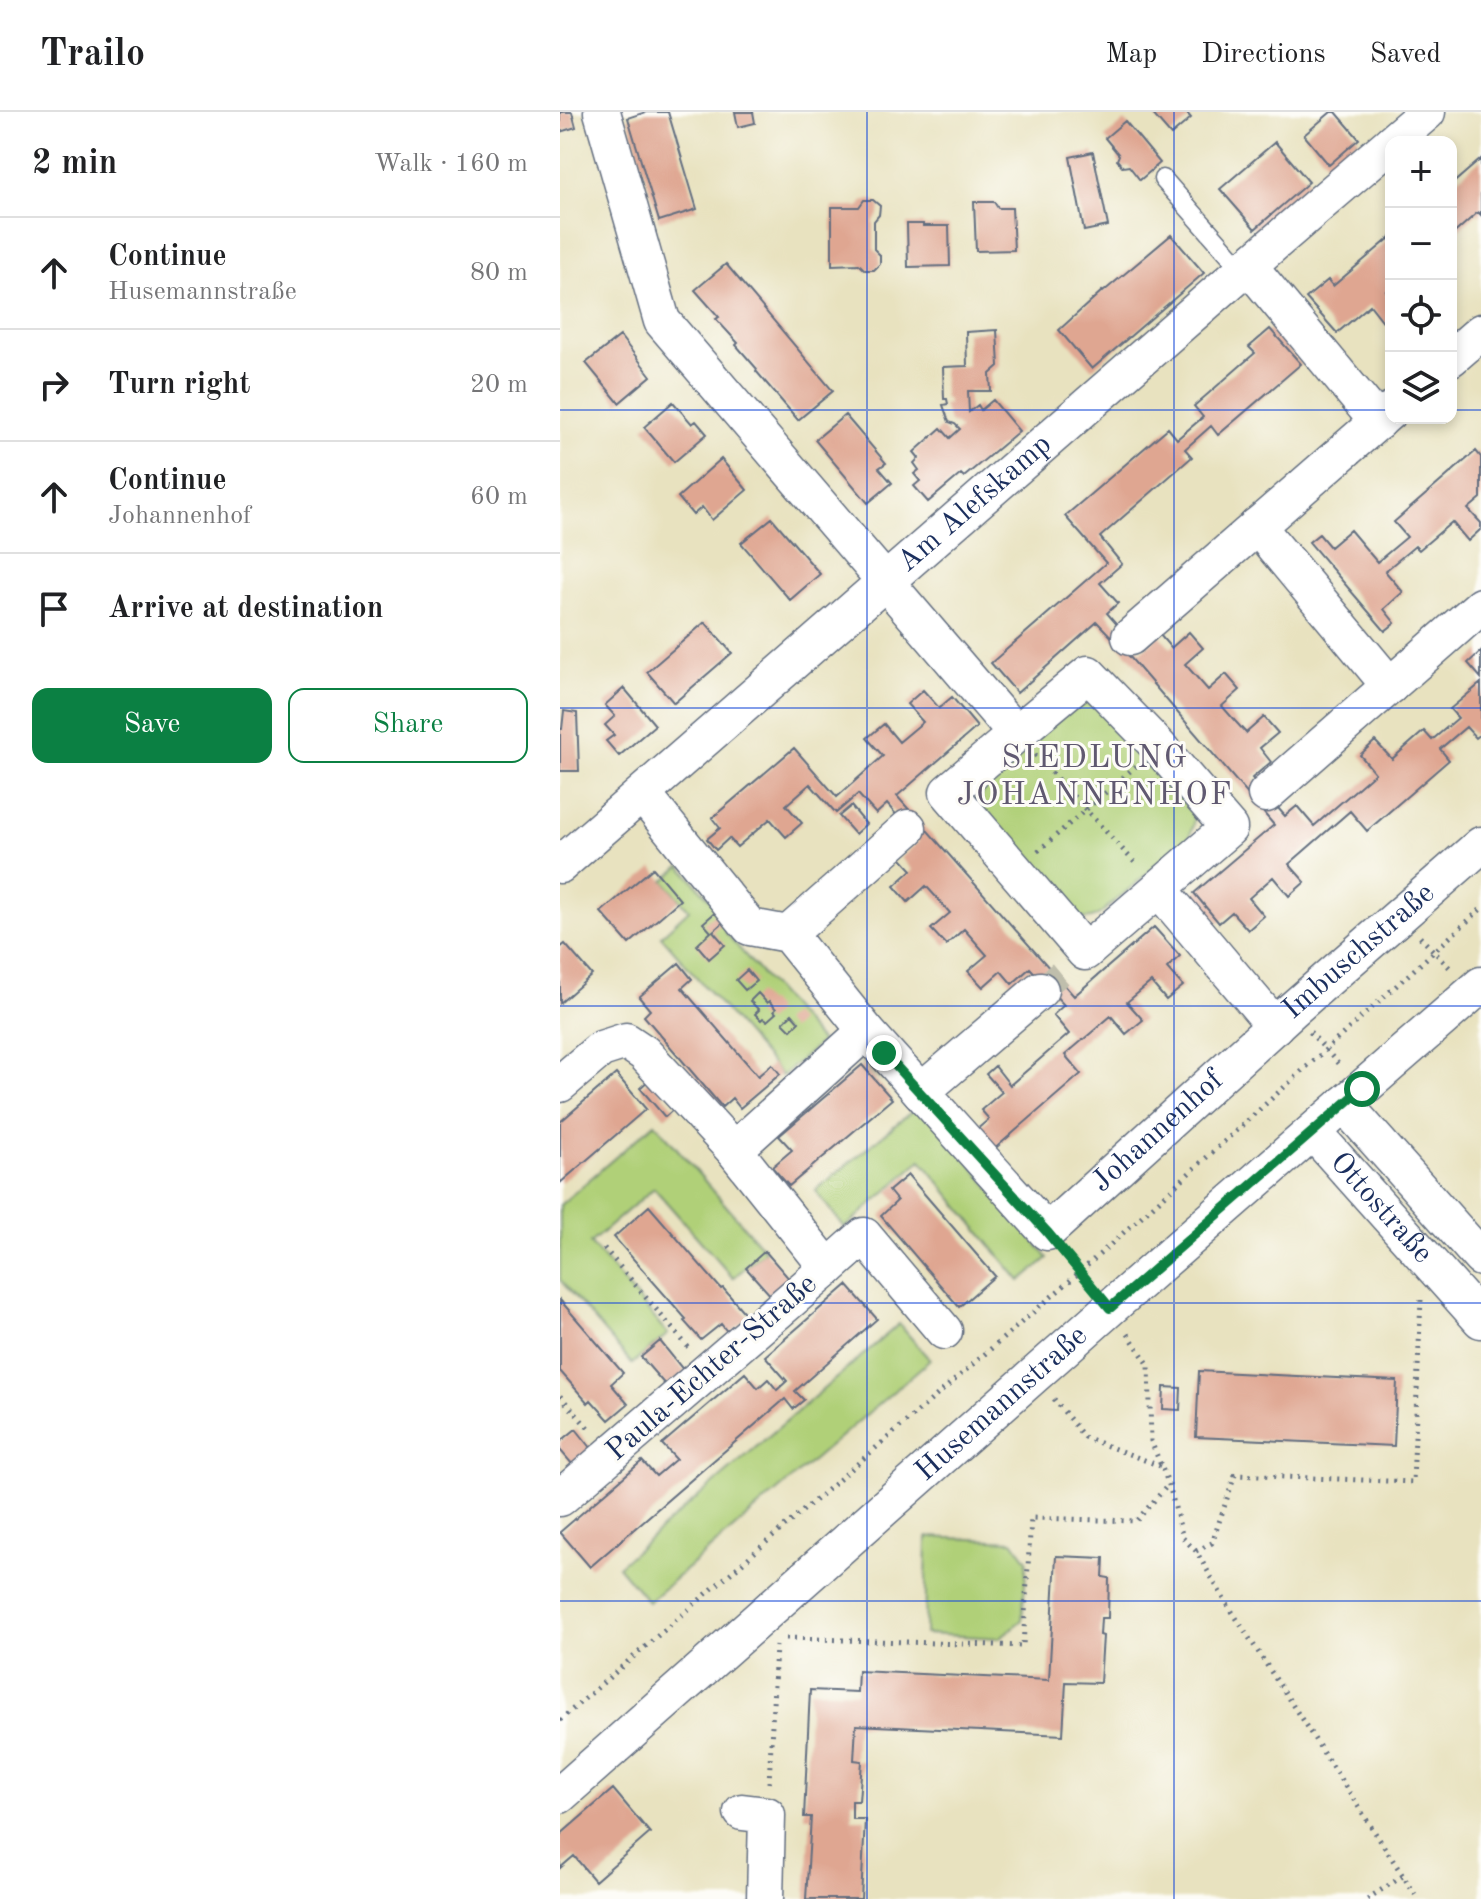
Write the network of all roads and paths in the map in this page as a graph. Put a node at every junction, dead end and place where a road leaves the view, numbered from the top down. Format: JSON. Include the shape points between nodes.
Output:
{"nodes":[{"id":1,"x":602,"y":112,"type":"edge"},
{"id":2,"x":1427,"y":112,"type":"edge"},
{"id":3,"x":1400,"y":136,"type":"edge"},
{"id":4,"x":1385,"y":149,"type":"edge"},
{"id":5,"x":1163,"y":179,"type":"dead end"},
{"id":6,"x":1246,"y":268,"type":"junction"},
{"id":7,"x":1481,"y":332,"type":"edge"},
{"id":8,"x":1457,"y":353,"type":"edge"},
{"id":9,"x":1384,"y":416,"type":"edge"},
{"id":10,"x":1257,"y":526,"type":"junction"},
{"id":11,"x":885,"y":582,"type":"junction"},
{"id":12,"x":1481,"y":606,"type":"edge"},
{"id":13,"x":1110,"y":655,"type":"junction"},
{"id":14,"x":1390,"y":686,"type":"junction"},
{"id":15,"x":1016,"y":734,"type":"junction"},
{"id":16,"x":1158,"y":746,"type":"junction"},
{"id":17,"x":948,"y":792,"type":"junction"},
{"id":18,"x":643,"y":795,"type":"junction"},
{"id":19,"x":1085,"y":809,"type":"junction"},
{"id":20,"x":1229,"y":828,"type":"junction"},
{"id":21,"x":1481,"y":845,"type":"edge"},
{"id":22,"x":560,"y":865,"type":"edge"},
{"id":23,"x":1016,"y":870,"type":"junction"},
{"id":24,"x":1159,"y":889,"type":"junction"},
{"id":25,"x":1481,"y":909,"type":"edge"},
{"id":26,"x":788,"y":934,"type":"junction"},
{"id":27,"x":1428,"y":944,"type":"dead end"},
{"id":28,"x":1434,"y":951,"type":"junction"},
{"id":29,"x":1063,"y":972,"type":"junction"},
{"id":30,"x":1470,"y":981,"type":"edge"},
{"id":31,"x":1275,"y":1026,"type":"junction"},
{"id":32,"x":866,"y":1031,"type":"junction"},
{"id":33,"x":1318,"y":1042,"type":"dead end"},
{"id":34,"x":1326,"y":1050,"type":"junction"},
{"id":35,"x":1334,"y":1059,"type":"dead end"},
{"id":36,"x":560,"y":1084,"type":"edge"},
{"id":37,"x":921,"y":1092,"type":"junction"},
{"id":38,"x":1344,"y":1104,"type":"junction"},
{"id":39,"x":1313,"y":1132,"type":"junction"},
{"id":40,"x":734,"y":1150,"type":"junction"},
{"id":41,"x":1047,"y":1232,"type":"junction"},
{"id":42,"x":604,"y":1248,"type":"dead end"},
{"id":43,"x":1423,"y":1254,"type":"junction"},
{"id":44,"x":1481,"y":1258,"type":"edge"},
{"id":45,"x":828,"y":1268,"type":"junction"},
{"id":46,"x":1080,"y":1272,"type":"junction"},
{"id":47,"x":1110,"y":1308,"type":"junction"},
{"id":48,"x":1481,"y":1320,"type":"edge"},
{"id":49,"x":944,"y":1331,"type":"dead end"},
{"id":50,"x":708,"y":1370,"type":"junction"},
{"id":51,"x":1035,"y":1375,"type":"junction"},
{"id":52,"x":560,"y":1396,"type":"edge"},
{"id":53,"x":611,"y":1455,"type":"junction"},
{"id":54,"x":1161,"y":1466,"type":"junction"},
{"id":55,"x":1169,"y":1485,"type":"junction"},
{"id":56,"x":560,"y":1498,"type":"edge"},
{"id":57,"x":1196,"y":1551,"type":"junction"},
{"id":58,"x":560,"y":1720,"type":"edge"},
{"id":59,"x":560,"y":1795,"type":"edge"},
{"id":60,"x":755,"y":1814,"type":"joint"},
{"id":61,"x":1403,"y":1876,"type":"junction"},
{"id":62,"x":765,"y":1899,"type":"edge"},
{"id":63,"x":1367,"y":1899,"type":"edge"},
{"id":64,"x":1418,"y":1899,"type":"edge"}],
"edges":[{"from":1,"to":11,"type":"street","via":[[662,321]]},
{"from":2,"to":3,"type":"street","name":"Am Alefskamp"},
{"from":4,"to":6,"type":"street","name":"Am Alefskamp"},
{"from":5,"to":6,"type":"lane"},
{"from":6,"to":9,"type":"street"},
{"from":6,"to":11,"type":"street","name":"Am Alefskamp"},
{"from":7,"to":8,"type":"street"},
{"from":9,"to":10,"type":"street"},
{"from":10,"to":13,"type":"street"},
{"from":10,"to":14,"type":"street"},
{"from":11,"to":15,"type":"street"},
{"from":11,"to":18,"type":"street","name":"Am Alefskamp"},
{"from":12,"to":14,"type":"street"},
{"from":13,"to":15,"type":"street"},
{"from":13,"to":16,"type":"street"},
{"from":14,"to":20,"type":"street"},
{"from":15,"to":17,"type":"street"},
{"from":15,"to":19,"type":"path"},
{"from":16,"to":19,"type":"path"},
{"from":16,"to":20,"type":"street"},
{"from":17,"to":23,"type":"street"},
{"from":17,"to":26,"type":"street"},
{"from":18,"to":22,"type":"street","name":"Am Alefskamp"},
{"from":18,"to":26,"type":"street","via":[[750,927]]},
{"from":19,"to":23,"type":"path"},
{"from":19,"to":24,"type":"path"},
{"from":20,"to":24,"type":"street"},
{"from":21,"to":31,"type":"street","name":"Imbuschstraße"},
{"from":23,"to":29,"type":"street"},
{"from":24,"to":29,"type":"street"},
{"from":24,"to":31,"type":"street"},
{"from":25,"to":28,"type":"path"},
{"from":26,"to":32,"type":"street"},
{"from":27,"to":28,"type":"path"},
{"from":28,"to":30,"type":"path"},
{"from":28,"to":34,"type":"path"},
{"from":29,"to":37,"type":"street"},
{"from":30,"to":38,"type":"street","name":"Husemannstraße"},
{"from":31,"to":41,"type":"street","name":"Johannenhof"},
{"from":32,"to":37,"type":"street"},
{"from":32,"to":40,"type":"street"},
{"from":33,"to":34,"type":"path"},
{"from":34,"to":35,"type":"path"},
{"from":34,"to":46,"type":"path"},
{"from":36,"to":40,"type":"street","name":"Paula-Echter-Straße","via":[[601,1049],[626,1041],[644,1053]]},
{"from":37,"to":41,"type":"street"},
{"from":38,"to":39,"type":"street","name":"Husemannstraße"},
{"from":38,"to":44,"type":"street","name":"Ottostraße"},
{"from":39,"to":43,"type":"street","name":"Ottostraße"},
{"from":39,"to":47,"type":"street","name":"Husemannstraße"},
{"from":40,"to":45,"type":"street","name":"Paula-Echter-Straße"},
{"from":41,"to":46,"type":"path"},
{"from":42,"to":50,"type":"path"},
{"from":43,"to":48,"type":"street","name":"Ottostraße"},
{"from":43,"to":57,"type":"path","via":[[1413,1482],[1235,1475],[1212,1543]]},
{"from":45,"to":49,"type":"street","name":"Paula-Echter-Straße","via":[[864,1236]]},
{"from":45,"to":50,"type":"street","name":"Paula-Echter-Straße"},
{"from":46,"to":47,"type":"path"},
{"from":46,"to":58,"type":"path"},
{"from":47,"to":51,"type":"street","name":"Husemannstraße"},
{"from":47,"to":54,"type":"path","via":[[1149,1365],[1151,1441]]},
{"from":50,"to":53,"type":"street","name":"Paula-Echter-Straße"},
{"from":51,"to":54,"type":"path","via":[[1084,1437]]},
{"from":51,"to":59,"type":"street","name":"Husemannstraße"},
{"from":52,"to":53,"type":"path"},
{"from":53,"to":56,"type":"street","name":"Paula-Echter-Straße"},
{"from":54,"to":55,"type":"path"},
{"from":55,"to":57,"type":"path","via":[[1183,1538]]},
{"from":55,"to":60,"type":"path","via":[[1136,1521],[1031,1518],[1023,1646],[776,1638]]},
{"from":57,"to":61,"type":"path"},
{"from":60,"to":62,"type":"street"},
{"from":61,"to":63,"type":"path"},
{"from":61,"to":64,"type":"path"}]}
